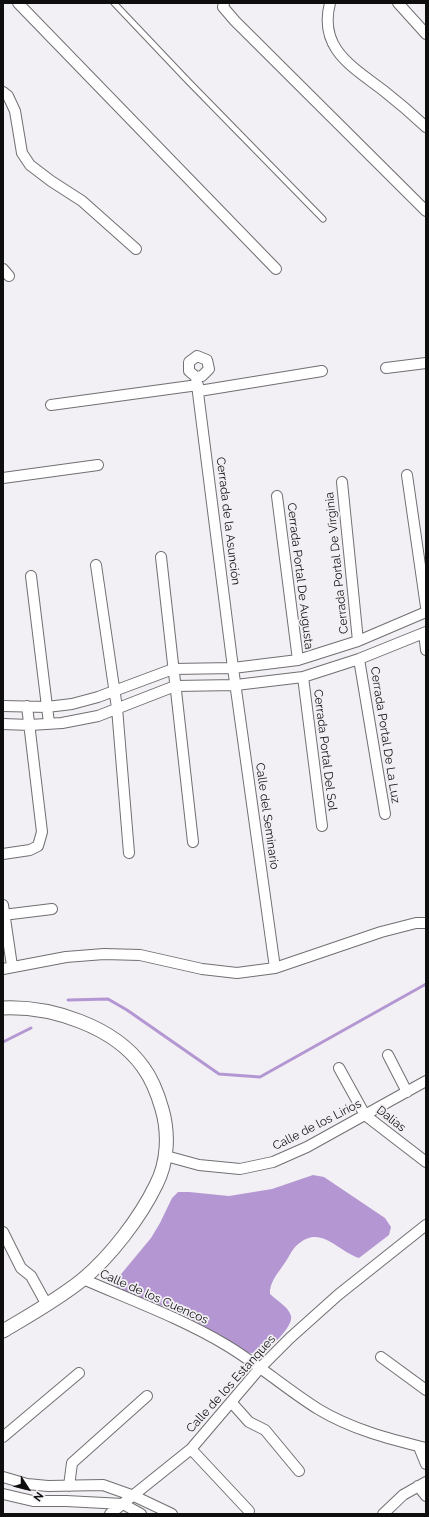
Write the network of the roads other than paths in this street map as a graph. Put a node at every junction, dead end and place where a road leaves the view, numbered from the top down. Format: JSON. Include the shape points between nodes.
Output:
{"nodes":[{"id":1,"x":18,"y":3,"type":"edge"},
{"id":2,"x":114,"y":3,"type":"edge"},
{"id":3,"x":224,"y":3,"type":"edge"},
{"id":4,"x":330,"y":3,"type":"edge"},
{"id":5,"x":398,"y":3,"type":"edge"},
{"id":6,"x":426,"y":34,"type":"edge"},
{"id":7,"x":3,"y":92,"type":"edge"},
{"id":8,"x":426,"y":127,"type":"edge"},
{"id":9,"x":426,"y":211,"type":"edge"},
{"id":10,"x":323,"y":219,"type":"dead end"},
{"id":11,"x":136,"y":249,"type":"dead end"},
{"id":12,"x":276,"y":269,"type":"dead end"},
{"id":13,"x":426,"y":363,"type":"edge"},
{"id":14,"x":386,"y":368,"type":"dead end"},
{"id":15,"x":322,"y":371,"type":"dead end"},
{"id":16,"x":197,"y":384,"type":"junction"},
{"id":17,"x":51,"y":406,"type":"dead end"},
{"id":18,"x":98,"y":465,"type":"dead end"},
{"id":19,"x":407,"y":474,"type":"dead end"},
{"id":20,"x":3,"y":478,"type":"edge"},
{"id":21,"x":342,"y":482,"type":"dead end"},
{"id":22,"x":277,"y":496,"type":"dead end"},
{"id":23,"x":161,"y":557,"type":"dead end"},
{"id":24,"x":96,"y":565,"type":"dead end"},
{"id":25,"x":31,"y":576,"type":"dead end"},
{"id":26,"x":426,"y":607,"type":"edge"},
{"id":27,"x":426,"y":612,"type":"edge"},
{"id":28,"x":425,"y":632,"type":"edge"},
{"id":29,"x":358,"y":641,"type":"junction"},
{"id":30,"x":426,"y":650,"type":"edge"},
{"id":31,"x":298,"y":660,"type":"junction"},
{"id":32,"x":359,"y":660,"type":"junction"},
{"id":33,"x":233,"y":668,"type":"junction"},
{"id":34,"x":173,"y":669,"type":"junction"},
{"id":35,"x":303,"y":677,"type":"junction"},
{"id":36,"x":236,"y":685,"type":"junction"},
{"id":37,"x":175,"y":686,"type":"junction"},
{"id":38,"x":113,"y":691,"type":"junction"},
{"id":39,"x":3,"y":706,"type":"edge"},
{"id":40,"x":27,"y":706,"type":"junction"},
{"id":41,"x":47,"y":706,"type":"junction"},
{"id":42,"x":116,"y":708,"type":"junction"},
{"id":43,"x":49,"y":723,"type":"junction"},
{"id":44,"x":3,"y":724,"type":"edge"},
{"id":45,"x":30,"y":725,"type":"junction"},
{"id":46,"x":385,"y":814,"type":"dead end"},
{"id":47,"x":322,"y":826,"type":"dead end"},
{"id":48,"x":193,"y":842,"type":"dead end"},
{"id":49,"x":129,"y":853,"type":"dead end"},
{"id":50,"x":3,"y":854,"type":"edge"},
{"id":51,"x":3,"y":905,"type":"edge"},
{"id":52,"x":52,"y":909,"type":"dead end"},
{"id":53,"x":4,"y":915,"type":"edge"},
{"id":54,"x":426,"y":923,"type":"edge"},
{"id":55,"x":8,"y":968,"type":"edge"},
{"id":56,"x":275,"y":968,"type":"junction"},
{"id":57,"x":3,"y":1008,"type":"edge"},
{"id":58,"x":388,"y":1055,"type":"dead end"},
{"id":59,"x":339,"y":1068,"type":"dead end"},
{"id":60,"x":426,"y":1081,"type":"edge"},
{"id":61,"x":407,"y":1092,"type":"junction"},
{"id":62,"x":365,"y":1115,"type":"junction"},
{"id":63,"x":166,"y":1156,"type":"junction"},
{"id":64,"x":426,"y":1162,"type":"edge"},
{"id":65,"x":426,"y":1225,"type":"edge"},
{"id":66,"x":3,"y":1232,"type":"edge"},
{"id":67,"x":82,"y":1279,"type":"junction"},
{"id":68,"x":47,"y":1305,"type":"junction"},
{"id":69,"x":3,"y":1331,"type":"edge"},
{"id":70,"x":382,"y":1357,"type":"dead end"},
{"id":71,"x":260,"y":1368,"type":"junction"},
{"id":72,"x":79,"y":1373,"type":"dead end"},
{"id":73,"x":426,"y":1390,"type":"edge"},
{"id":74,"x":147,"y":1396,"type":"dead end"},
{"id":75,"x":232,"y":1403,"type":"junction"},
{"id":76,"x":3,"y":1437,"type":"edge"},
{"id":77,"x":422,"y":1447,"type":"edge"},
{"id":78,"x":191,"y":1449,"type":"junction"},
{"id":79,"x":426,"y":1464,"type":"edge"},
{"id":80,"x":299,"y":1471,"type":"dead end"},
{"id":81,"x":3,"y":1477,"type":"edge"},
{"id":82,"x":422,"y":1484,"type":"edge"},
{"id":83,"x":69,"y":1486,"type":"junction"},
{"id":84,"x":3,"y":1494,"type":"edge"},
{"id":85,"x":134,"y":1496,"type":"junction"},
{"id":86,"x":426,"y":1496,"type":"edge"},
{"id":87,"x":123,"y":1504,"type":"junction"},
{"id":88,"x":249,"y":1511,"type":"dead end"},
{"id":89,"x":110,"y":1514,"type":"edge"},
{"id":90,"x":141,"y":1514,"type":"edge"},
{"id":91,"x":172,"y":1514,"type":"edge"},
{"id":92,"x":382,"y":1514,"type":"edge"}],
"edges":[{"from":1,"to":12,"type":"street"},
{"from":2,"to":10,"type":"lane"},
{"from":3,"to":9,"type":"street","via":[[223,7],[235,21]]},
{"from":4,"to":8,"type":"street","via":[[328,32],[334,46],[346,62],[400,103]]},
{"from":5,"to":6,"type":"street"},
{"from":7,"to":11,"type":"street","via":[[8,96],[15,111],[22,153],[30,165],[82,201]]},
{"from":13,"to":14,"type":"street"},
{"from":15,"to":16,"type":"street"},
{"from":16,"to":17,"type":"street"},
{"from":16,"to":33,"type":"street","name":"Cerrada de la Asunción"},
{"from":18,"to":20,"type":"street"},
{"from":19,"to":26,"type":"street"},
{"from":21,"to":29,"type":"street","name":"Cerrada Portal De Virginia"},
{"from":22,"to":31,"type":"street","name":"Cerrada Portal De Augusta"},
{"from":23,"to":34,"type":"street"},
{"from":24,"to":38,"type":"street"},
{"from":25,"to":41,"type":"street"},
{"from":27,"to":29,"type":"street"},
{"from":28,"to":30,"type":"street"},
{"from":28,"to":32,"type":"street"},
{"from":29,"to":31,"type":"street"},
{"from":31,"to":33,"type":"street"},
{"from":32,"to":35,"type":"street"},
{"from":32,"to":46,"type":"street","name":"Cerrada Portal De La Luz"},
{"from":33,"to":34,"type":"street"},
{"from":33,"to":36,"type":"street","name":"Calle del Seminario"},
{"from":34,"to":37,"type":"street"},
{"from":34,"to":38,"type":"street"},
{"from":35,"to":36,"type":"street"},
{"from":35,"to":47,"type":"street","name":"Cerrada Portal Del Sol"},
{"from":36,"to":37,"type":"street"},
{"from":36,"to":56,"type":"street","name":"Calle del Seminario"},
{"from":37,"to":42,"type":"street"},
{"from":37,"to":48,"type":"street"},
{"from":38,"to":41,"type":"street","via":[[72,704]]},
{"from":38,"to":42,"type":"street"},
{"from":39,"to":40,"type":"street"},
{"from":40,"to":41,"type":"street"},
{"from":40,"to":45,"type":"street"},
{"from":41,"to":43,"type":"street"},
{"from":42,"to":43,"type":"street","via":[[98,716]]},
{"from":42,"to":49,"type":"street"},
{"from":43,"to":45,"type":"street"},
{"from":44,"to":45,"type":"street"},
{"from":45,"to":50,"type":"street","via":[[41,838],[38,846],[30,850]]},
{"from":51,"to":53,"type":"street"},
{"from":52,"to":53,"type":"street"},
{"from":53,"to":55,"type":"street"},
{"from":54,"to":56,"type":"street","via":[[381,932]]},
{"from":55,"to":56,"type":"street","via":[[66,957],[104,954],[140,955],[202,969],[237,973]]},
{"from":57,"to":63,"type":"street","via":[[57,1014],[85,1023],[125,1048],[143,1067],[158,1098],[166,1124]]},
{"from":58,"to":61,"type":"street"},
{"from":59,"to":62,"type":"street","name":"Dalías"},
{"from":60,"to":61,"type":"street","name":"Calle de los Lirios"},
{"from":61,"to":62,"type":"street","name":"Calle de los Lirios"},
{"from":62,"to":63,"type":"street","name":"Calle de los Lirios","via":[[307,1147],[273,1162],[240,1169],[199,1166]]},
{"from":62,"to":64,"type":"street","name":"Dalías"},
{"from":63,"to":67,"type":"street","via":[[157,1184],[144,1208],[120,1240]]},
{"from":65,"to":71,"type":"street","name":"Calle de los Estanques","via":[[338,1295]]},
{"from":66,"to":68,"type":"street","via":[[21,1268],[31,1276]]},
{"from":67,"to":68,"type":"street"},
{"from":67,"to":71,"type":"street","name":"Calle de los Cuencos","via":[[192,1326]]},
{"from":68,"to":69,"type":"street"},
{"from":70,"to":73,"type":"street"},
{"from":71,"to":75,"type":"street","name":"Calle de los Estanques"},
{"from":71,"to":77,"type":"street","name":"Calle de los Cuencos","via":[[319,1410],[386,1438]]},
{"from":72,"to":76,"type":"street"},
{"from":74,"to":83,"type":"street","via":[[72,1463]]},
{"from":75,"to":78,"type":"street","name":"Calle de los Estanques"},
{"from":75,"to":80,"type":"street","via":[[249,1422],[264,1430]]},
{"from":77,"to":79,"type":"street"},
{"from":78,"to":85,"type":"street","name":"Calle de los Estanques"},
{"from":78,"to":88,"type":"street"},
{"from":81,"to":83,"type":"street","via":[[27,1484]]},
{"from":82,"to":86,"type":"street"},
{"from":82,"to":92,"type":"street","via":[[402,1495]]},
{"from":83,"to":85,"type":"street","via":[[103,1485]]},
{"from":84,"to":87,"type":"street","via":[[33,1501]]},
{"from":85,"to":87,"type":"street","name":"Calle de los Estanques"},
{"from":85,"to":91,"type":"street"},
{"from":87,"to":89,"type":"street","name":"Calle de los Estanques"},
{"from":87,"to":90,"type":"street"}]}
